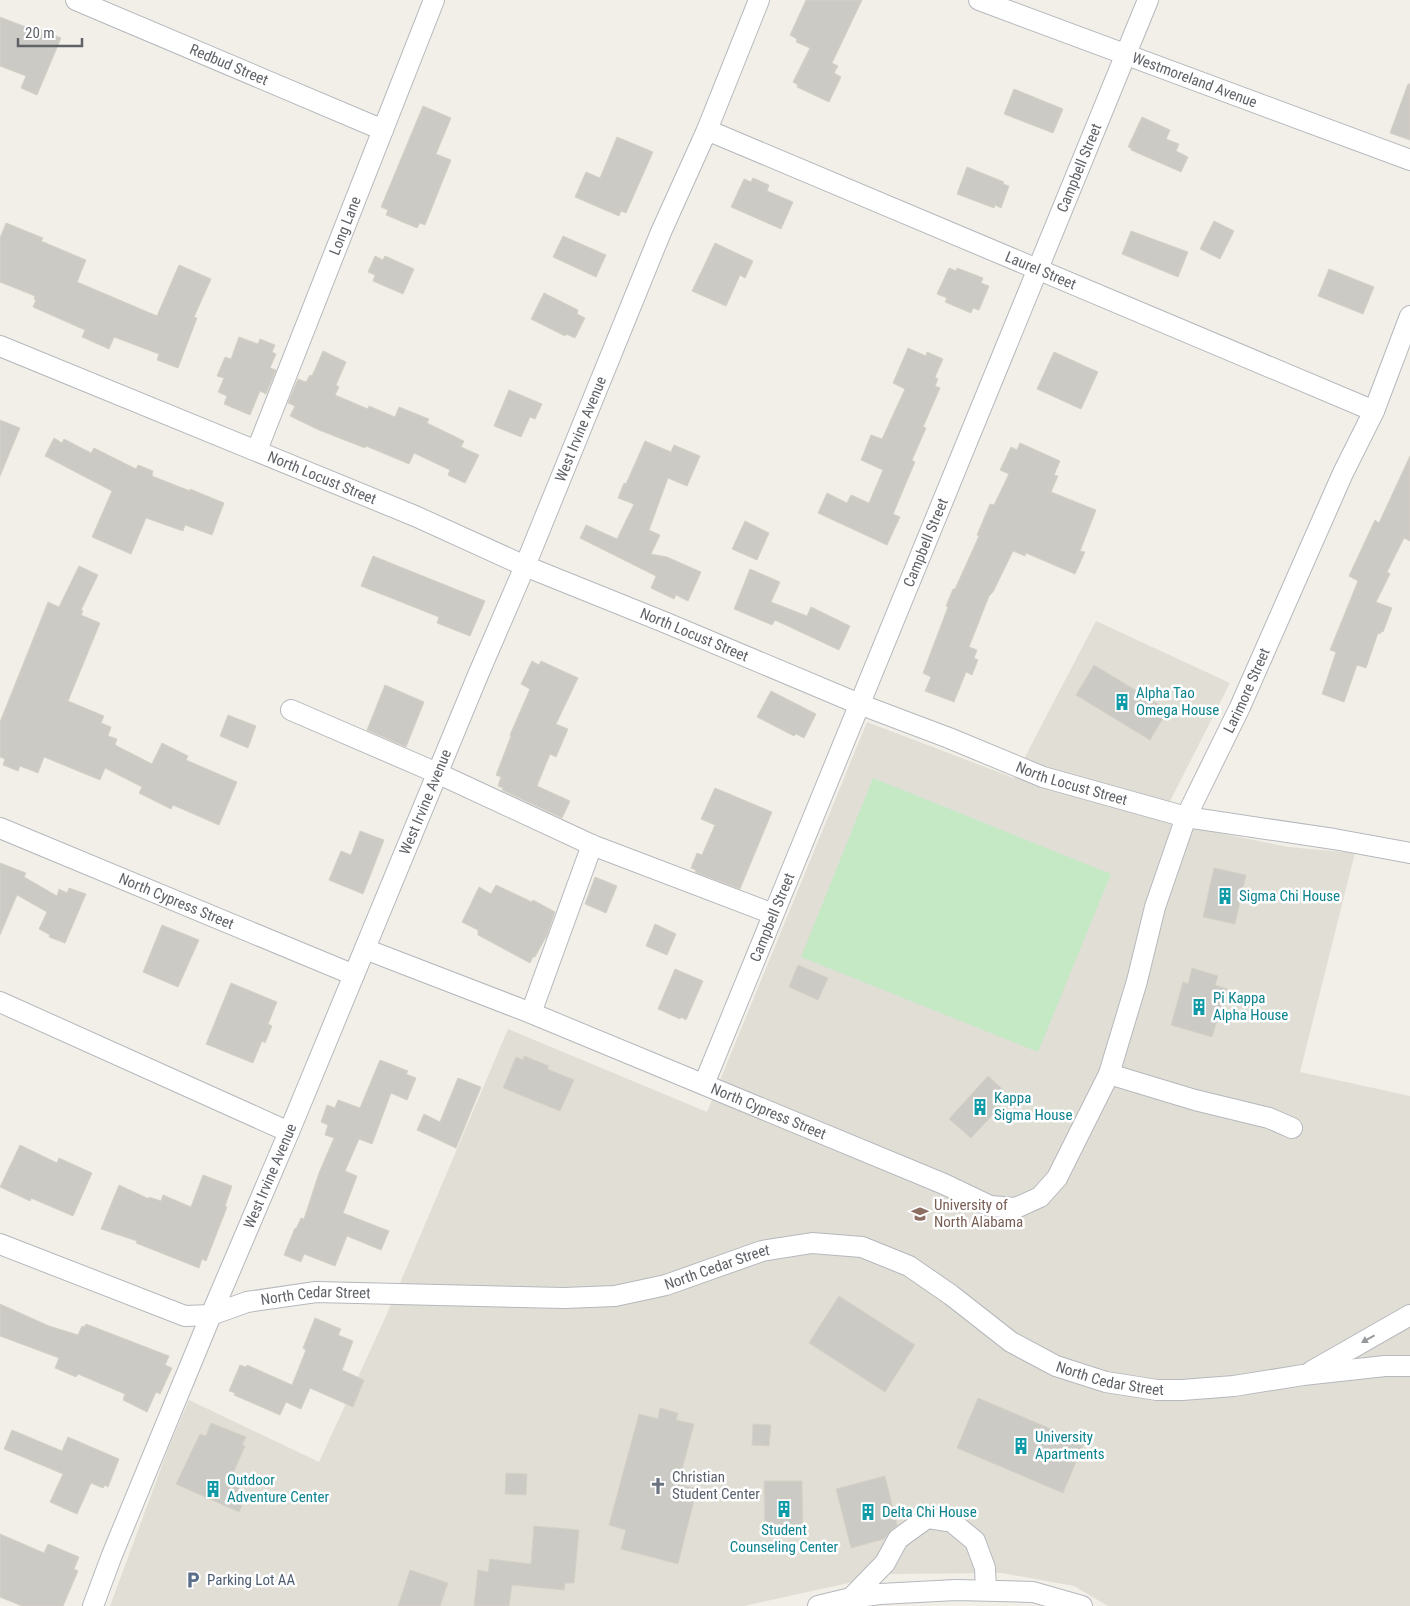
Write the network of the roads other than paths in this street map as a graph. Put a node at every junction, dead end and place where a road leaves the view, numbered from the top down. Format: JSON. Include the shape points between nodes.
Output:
{"nodes":[{"id":1,"x":76,"y":0,"type":"edge"},
{"id":2,"x":434,"y":0,"type":"edge"},
{"id":3,"x":759,"y":0,"type":"edge"},
{"id":4,"x":979,"y":0,"type":"edge"},
{"id":5,"x":1148,"y":0,"type":"edge"},
{"id":6,"x":1125,"y":55,"type":"junction"},
{"id":7,"x":383,"y":130,"type":"junction"},
{"id":8,"x":707,"y":130,"type":"junction"},
{"id":9,"x":1410,"y":160,"type":"edge"},
{"id":10,"x":1037,"y":270,"type":"junction"},
{"id":11,"x":1410,"y":316,"type":"edge"},
{"id":12,"x":0,"y":346,"type":"edge"},
{"id":13,"x":1374,"y":411,"type":"junction"},
{"id":14,"x":257,"y":450,"type":"junction"},
{"id":15,"x":525,"y":566,"type":"junction"},
{"id":16,"x":860,"y":704,"type":"junction"},
{"id":17,"x":291,"y":710,"type":"dead end"},
{"id":18,"x":437,"y":773,"type":"junction"},
{"id":19,"x":1186,"y":817,"type":"junction"},
{"id":20,"x":0,"y":828,"type":"edge"},
{"id":21,"x":592,"y":845,"type":"junction"},
{"id":22,"x":1410,"y":853,"type":"edge"},
{"id":23,"x":773,"y":914,"type":"junction"},
{"id":24,"x":364,"y":949,"type":"junction"},
{"id":25,"x":354,"y":974,"type":"junction"},
{"id":26,"x":0,"y":1002,"type":"edge"},
{"id":27,"x":531,"y":1013,"type":"junction"},
{"id":28,"x":1109,"y":1074,"type":"junction"},
{"id":29,"x":704,"y":1084,"type":"junction"},
{"id":30,"x":1292,"y":1128,"type":"dead end"},
{"id":31,"x":289,"y":1132,"type":"junction"},
{"id":32,"x":0,"y":1244,"type":"edge"},
{"id":33,"x":211,"y":1315,"type":"junction"},
{"id":34,"x":1410,"y":1315,"type":"edge"},
{"id":35,"x":1410,"y":1366,"type":"edge"},
{"id":36,"x":1303,"y":1375,"type":"junction"},
{"id":37,"x":986,"y":1590,"type":"junction"},
{"id":38,"x":851,"y":1598,"type":"junction"},
{"id":39,"x":93,"y":1606,"type":"edge"},
{"id":40,"x":818,"y":1606,"type":"edge"},
{"id":41,"x":1082,"y":1606,"type":"edge"}],
"edges":[{"from":1,"to":7,"type":"street","name":"Redbud Street"},
{"from":2,"to":7,"type":"street","name":"Long Lane"},
{"from":3,"to":8,"type":"street","name":"West Irvine Avenue"},
{"from":4,"to":6,"type":"street","name":"Westmoreland Avenue"},
{"from":5,"to":6,"type":"street","name":"Campbell Street"},
{"from":6,"to":9,"type":"street","name":"Westmoreland Avenue"},
{"from":6,"to":10,"type":"street","name":"Campbell Street"},
{"from":7,"to":14,"type":"street","name":"Long Lane"},
{"from":8,"to":10,"type":"street","name":"Laurel Street"},
{"from":8,"to":15,"type":"street","name":"West Irvine Avenue","via":[[661,232]]},
{"from":10,"to":13,"type":"street","name":"Laurel Street"},
{"from":10,"to":16,"type":"street","name":"Campbell Street"},
{"from":11,"to":13,"type":"street","name":"Larimore Street"},
{"from":12,"to":14,"type":"street","name":"North Locust Street"},
{"from":13,"to":19,"type":"street","name":"Larimore Street","via":[[1343,473],[1240,707]]},
{"from":14,"to":15,"type":"street","name":"North Locust Street"},
{"from":15,"to":16,"type":"street","name":"North Locust Street"},
{"from":15,"to":18,"type":"street","name":"West Irvine Avenue"},
{"from":16,"to":19,"type":"street","name":"North Locust Street","via":[[1042,777]]},
{"from":16,"to":23,"type":"street","name":"Campbell Street"},
{"from":17,"to":18,"type":"street"},
{"from":18,"to":21,"type":"street"},
{"from":18,"to":24,"type":"street","name":"West Irvine Avenue"},
{"from":19,"to":22,"type":"street","name":"North Locust Street"},
{"from":19,"to":28,"type":"street","name":"Larimore Street","via":[[1155,907]]},
{"from":20,"to":25,"type":"street","name":"North Cypress Street"},
{"from":21,"to":23,"type":"street"},
{"from":21,"to":27,"type":"street"},
{"from":23,"to":29,"type":"street","name":"Campbell Street"},
{"from":24,"to":25,"type":"street","name":"West Irvine Avenue"},
{"from":24,"to":27,"type":"street","name":"North Cypress Street"},
{"from":25,"to":31,"type":"street","name":"West Irvine Avenue"},
{"from":26,"to":31,"type":"street"},
{"from":27,"to":29,"type":"street","name":"North Cypress Street"},
{"from":28,"to":29,"type":"street","name":"North Cypress Street","via":[[1057,1178],[1040,1197],[1016,1208],[990,1206]]},
{"from":28,"to":30,"type":"street","via":[[1269,1118]]},
{"from":31,"to":33,"type":"street","name":"West Irvine Avenue"},
{"from":32,"to":33,"type":"street","name":"North Cedar Street","via":[[185,1316]]},
{"from":33,"to":36,"type":"street","name":"North Cedar Street","via":[[247,1302],[316,1292],[564,1298],[615,1296],[666,1285],[762,1251],[812,1243],[862,1247],[909,1266],[1011,1342],[1056,1366],[1106,1382],[1157,1390],[1182,1390]]},
{"from":33,"to":39,"type":"street","name":"West Irvine Avenue"},
{"from":34,"to":36,"type":"street","one_way":true},
{"from":35,"to":36,"type":"street","name":"North Cedar Street"},
{"from":37,"to":38,"type":"street","via":[[908,1592]]},
{"from":37,"to":38,"type":"street","via":[[985,1568],[975,1541],[952,1522],[927,1518],[898,1539],[885,1563]]},
{"from":37,"to":41,"type":"street","via":[[1033,1592]]},
{"from":38,"to":40,"type":"street"}]}
